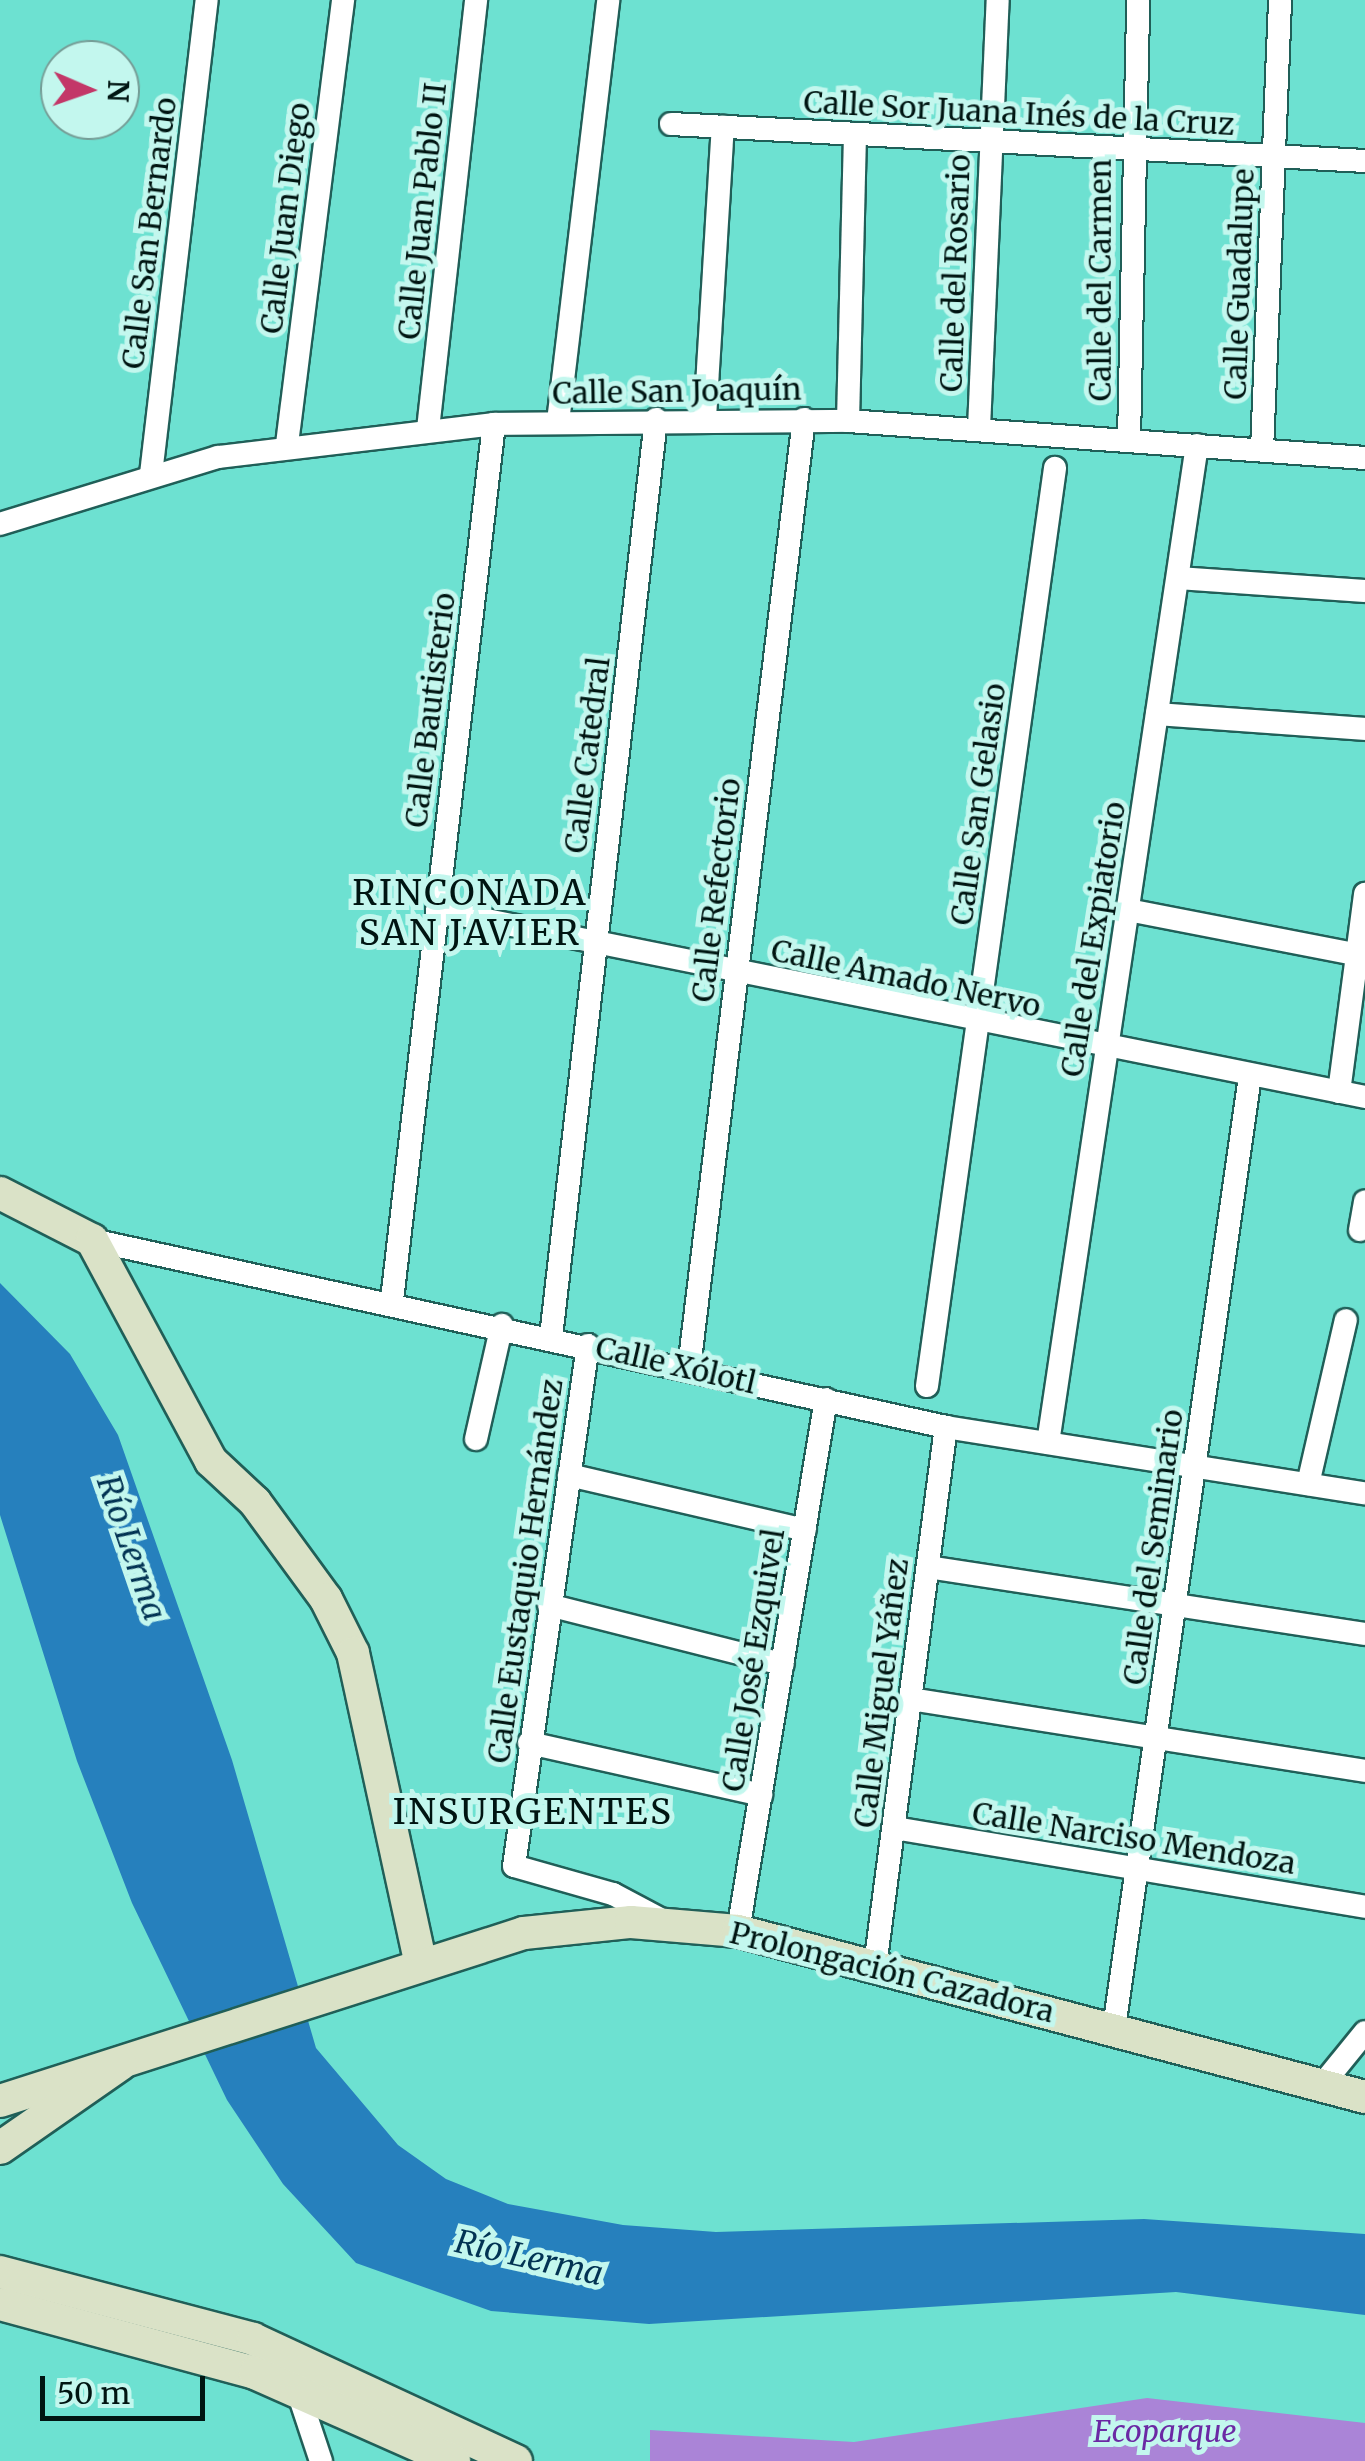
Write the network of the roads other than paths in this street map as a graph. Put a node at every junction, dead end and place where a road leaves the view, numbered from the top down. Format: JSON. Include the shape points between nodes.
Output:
{"nodes":[{"id":1,"x":207,"y":0,"type":"edge"},
{"id":2,"x":344,"y":0,"type":"edge"},
{"id":3,"x":476,"y":0,"type":"edge"},
{"id":4,"x":608,"y":0,"type":"edge"},
{"id":5,"x":998,"y":0,"type":"edge"},
{"id":6,"x":1138,"y":0,"type":"edge"},
{"id":7,"x":1280,"y":0,"type":"edge"},
{"id":8,"x":671,"y":124,"type":"dead end"},
{"id":9,"x":722,"y":127,"type":"junction"},
{"id":10,"x":855,"y":134,"type":"junction"},
{"id":11,"x":990,"y":141,"type":"junction"},
{"id":12,"x":1131,"y":149,"type":"junction"},
{"id":13,"x":1274,"y":156,"type":"junction"},
{"id":14,"x":1365,"y":162,"type":"edge"},
{"id":15,"x":705,"y":418,"type":"junction"},
{"id":16,"x":656,"y":419,"type":"junction"},
{"id":17,"x":804,"y":419,"type":"junction"},
{"id":18,"x":848,"y":421,"type":"junction"},
{"id":19,"x":558,"y":422,"type":"junction"},
{"id":20,"x":494,"y":424,"type":"junction"},
{"id":21,"x":978,"y":428,"type":"junction"},
{"id":22,"x":428,"y":429,"type":"junction"},
{"id":23,"x":1129,"y":440,"type":"junction"},
{"id":24,"x":287,"y":444,"type":"junction"},
{"id":25,"x":1197,"y":445,"type":"junction"},
{"id":26,"x":1262,"y":450,"type":"junction"},
{"id":27,"x":1365,"y":458,"type":"edge"},
{"id":28,"x":1055,"y":468,"type":"dead end"},
{"id":29,"x":150,"y":474,"type":"junction"},
{"id":30,"x":0,"y":524,"type":"edge"},
{"id":31,"x":1178,"y":578,"type":"junction"},
{"id":32,"x":1365,"y":591,"type":"edge"},
{"id":33,"x":1158,"y":714,"type":"junction"},
{"id":34,"x":1365,"y":729,"type":"edge"},
{"id":35,"x":1365,"y":894,"type":"edge"},
{"id":36,"x":437,"y":910,"type":"junction"},
{"id":37,"x":1128,"y":910,"type":"junction"},
{"id":38,"x":596,"y":944,"type":"junction"},
{"id":39,"x":1361,"y":955,"type":"edge"},
{"id":40,"x":736,"y":974,"type":"junction"},
{"id":41,"x":978,"y":1025,"type":"junction"},
{"id":42,"x":1107,"y":1049,"type":"junction"},
{"id":43,"x":1250,"y":1076,"type":"junction"},
{"id":44,"x":1339,"y":1092,"type":"junction"},
{"id":45,"x":1365,"y":1097,"type":"edge"},
{"id":46,"x":0,"y":1193,"type":"edge"},
{"id":47,"x":1365,"y":1201,"type":"edge"},
{"id":48,"x":1360,"y":1230,"type":"dead end"},
{"id":49,"x":92,"y":1240,"type":"junction"},
{"id":50,"x":392,"y":1300,"type":"junction"},
{"id":51,"x":1346,"y":1320,"type":"dead end"},
{"id":52,"x":502,"y":1325,"type":"junction"},
{"id":53,"x":551,"y":1336,"type":"junction"},
{"id":54,"x":588,"y":1345,"type":"junction"},
{"id":55,"x":689,"y":1368,"type":"junction"},
{"id":56,"x":927,"y":1386,"type":"dead end"},
{"id":57,"x":826,"y":1399,"type":"junction"},
{"id":58,"x":946,"y":1426,"type":"junction"},
{"id":59,"x":476,"y":1439,"type":"dead end"},
{"id":60,"x":1048,"y":1442,"type":"junction"},
{"id":61,"x":1195,"y":1466,"type":"junction"},
{"id":62,"x":569,"y":1475,"type":"junction"},
{"id":63,"x":1308,"y":1484,"type":"junction"},
{"id":64,"x":1365,"y":1492,"type":"edge"},
{"id":65,"x":804,"y":1530,"type":"junction"},
{"id":66,"x":928,"y":1567,"type":"junction"},
{"id":67,"x":1175,"y":1604,"type":"junction"},
{"id":68,"x":550,"y":1606,"type":"junction"},
{"id":69,"x":1365,"y":1634,"type":"edge"},
{"id":70,"x":782,"y":1664,"type":"junction"},
{"id":71,"x":910,"y":1699,"type":"junction"},
{"id":72,"x":1156,"y":1738,"type":"junction"},
{"id":73,"x":529,"y":1743,"type":"junction"},
{"id":74,"x":1365,"y":1771,"type":"edge"},
{"id":75,"x":761,"y":1794,"type":"junction"},
{"id":76,"x":894,"y":1828,"type":"junction"},
{"id":77,"x":1137,"y":1868,"type":"junction"},
{"id":78,"x":1365,"y":1907,"type":"edge"},
{"id":79,"x":670,"y":1924,"type":"junction"},
{"id":80,"x":738,"y":1931,"type":"junction"},
{"id":81,"x":421,"y":1964,"type":"junction"},
{"id":82,"x":875,"y":1966,"type":"junction"},
{"id":83,"x":1114,"y":2028,"type":"junction"},
{"id":84,"x":1365,"y":2032,"type":"edge"},
{"id":85,"x":144,"y":2053,"type":"junction"},
{"id":86,"x":1322,"y":2085,"type":"junction"},
{"id":87,"x":1365,"y":2097,"type":"edge"},
{"id":88,"x":0,"y":2101,"type":"edge"},
{"id":89,"x":0,"y":2148,"type":"edge"},
{"id":90,"x":0,"y":2272,"type":"edge"},
{"id":91,"x":0,"y":2304,"type":"edge"},
{"id":92,"x":282,"y":2353,"type":"junction"},
{"id":93,"x":298,"y":2390,"type":"junction"},
{"id":94,"x":502,"y":2454,"type":"edge"},
{"id":95,"x":322,"y":2461,"type":"edge"},
{"id":96,"x":454,"y":2461,"type":"edge"}],
"edges":[{"from":1,"to":29,"type":"street","name":"Calle San Bernardo"},
{"from":2,"to":24,"type":"street","name":"Calle Juan Diego"},
{"from":3,"to":22,"type":"street","name":"Calle Juan Pablo II"},
{"from":4,"to":19,"type":"street"},
{"from":5,"to":11,"type":"street","name":"Calle del Rosario"},
{"from":6,"to":12,"type":"street","name":"Calle del Carmen"},
{"from":7,"to":13,"type":"street","name":"Calle Guadalupe"},
{"from":8,"to":9,"type":"street","name":"Calle Sor Juana Inés de la Cruz"},
{"from":9,"to":10,"type":"street","name":"Calle Sor Juana Inés de la Cruz"},
{"from":9,"to":15,"type":"street"},
{"from":10,"to":11,"type":"street","name":"Calle Sor Juana Inés de la Cruz"},
{"from":10,"to":18,"type":"street"},
{"from":11,"to":12,"type":"street","name":"Calle Sor Juana Inés de la Cruz"},
{"from":11,"to":21,"type":"street","name":"Calle del Rosario"},
{"from":12,"to":13,"type":"street","name":"Calle Sor Juana Inés de la Cruz"},
{"from":12,"to":23,"type":"street","name":"Calle del Carmen"},
{"from":13,"to":14,"type":"street","name":"Calle Sor Juana Inés de la Cruz"},
{"from":13,"to":26,"type":"street","name":"Calle Guadalupe"},
{"from":15,"to":16,"type":"street","name":"Calle San Joaquín"},
{"from":15,"to":17,"type":"street","name":"Calle San Joaquín"},
{"from":16,"to":19,"type":"street","name":"Calle San Joaquín"},
{"from":16,"to":38,"type":"street","name":"Calle Catedral"},
{"from":17,"to":18,"type":"street","name":"Calle San Joaquín"},
{"from":17,"to":40,"type":"street","name":"Calle Refectorio"},
{"from":18,"to":21,"type":"street","name":"Calle San Joaquín"},
{"from":19,"to":20,"type":"street","name":"Calle San Joaquín"},
{"from":20,"to":22,"type":"street","name":"Calle San Joaquín"},
{"from":20,"to":36,"type":"street","name":"Calle Bautisterio"},
{"from":21,"to":23,"type":"street","name":"Calle San Joaquín"},
{"from":22,"to":24,"type":"street","name":"Calle San Joaquín"},
{"from":23,"to":25,"type":"street","name":"Calle San Joaquín"},
{"from":24,"to":29,"type":"street","name":"Calle San Joaquín"},
{"from":25,"to":26,"type":"street","name":"Calle San Joaquín"},
{"from":25,"to":31,"type":"street","name":"Calle del Expiatorio"},
{"from":26,"to":27,"type":"street","name":"Calle San Joaquín"},
{"from":28,"to":41,"type":"street","name":"Calle San Gelasio"},
{"from":29,"to":30,"type":"street","name":"Calle San Joaquín"},
{"from":31,"to":32,"type":"street"},
{"from":31,"to":33,"type":"street","name":"Calle del Expiatorio"},
{"from":33,"to":34,"type":"street"},
{"from":33,"to":37,"type":"street","name":"Calle del Expiatorio"},
{"from":35,"to":39,"type":"street"},
{"from":36,"to":38,"type":"street","name":"Calle Amado Nervo"},
{"from":36,"to":50,"type":"street","name":"Calle Bautisterio"},
{"from":37,"to":39,"type":"street"},
{"from":37,"to":42,"type":"street","name":"Calle del Expiatorio"},
{"from":38,"to":40,"type":"street","name":"Calle Amado Nervo"},
{"from":38,"to":53,"type":"street","name":"Calle Catedral"},
{"from":39,"to":44,"type":"street"},
{"from":40,"to":41,"type":"street","name":"Calle Amado Nervo"},
{"from":40,"to":55,"type":"street","name":"Calle Refectorio"},
{"from":41,"to":42,"type":"street","name":"Calle Amado Nervo"},
{"from":41,"to":56,"type":"street","name":"Calle San Gelasio"},
{"from":42,"to":43,"type":"street","name":"Calle Amado Nervo"},
{"from":42,"to":60,"type":"street","name":"Calle del Expiatorio"},
{"from":43,"to":44,"type":"street","name":"Calle Amado Nervo"},
{"from":43,"to":61,"type":"street","name":"Calle del Seminario"},
{"from":44,"to":45,"type":"street","name":"Calle Amado Nervo"},
{"from":46,"to":49,"type":"street","name":"Calle Xólotl"},
{"from":47,"to":48,"type":"street"},
{"from":49,"to":50,"type":"street","name":"Calle Xólotl"},
{"from":49,"to":81,"type":"street","via":[[211,1461],[294,1549],[353,1653]]},
{"from":50,"to":52,"type":"street","name":"Calle Xólotl"},
{"from":51,"to":63,"type":"street"},
{"from":52,"to":53,"type":"street","name":"Calle Xólotl"},
{"from":52,"to":59,"type":"street"},
{"from":53,"to":54,"type":"street","name":"Calle Xólotl"},
{"from":54,"to":55,"type":"street","name":"Calle Xólotl"},
{"from":54,"to":62,"type":"street","name":"Calle Eustaquio Hernández"},
{"from":55,"to":57,"type":"street","name":"Calle Xólotl"},
{"from":57,"to":58,"type":"street","name":"Calle Xólotl"},
{"from":57,"to":65,"type":"street","name":"Calle José Ezquivel"},
{"from":58,"to":60,"type":"street","name":"Calle Xólotl"},
{"from":58,"to":66,"type":"street","name":"Calle Miguel Yáñez"},
{"from":60,"to":61,"type":"street","name":"Calle Xólotl"},
{"from":61,"to":63,"type":"street","name":"Calle Xólotl"},
{"from":61,"to":67,"type":"street","name":"Calle del Seminario"},
{"from":62,"to":65,"type":"street"},
{"from":62,"to":68,"type":"street","name":"Calle Eustaquio Hernández"},
{"from":63,"to":64,"type":"street","name":"Calle Xólotl"},
{"from":65,"to":70,"type":"street","name":"Calle José Ezquivel"},
{"from":66,"to":67,"type":"street"},
{"from":66,"to":71,"type":"street","name":"Calle Miguel Yáñez"},
{"from":67,"to":69,"type":"street"},
{"from":67,"to":72,"type":"street","name":"Calle del Seminario"},
{"from":68,"to":70,"type":"street"},
{"from":68,"to":73,"type":"street","name":"Calle Eustaquio Hernández"},
{"from":70,"to":75,"type":"street","name":"Calle José Ezquivel"},
{"from":71,"to":72,"type":"street"},
{"from":71,"to":76,"type":"street","name":"Calle Miguel Yáñez"},
{"from":72,"to":74,"type":"street"},
{"from":72,"to":77,"type":"street","name":"Calle del Seminario"},
{"from":73,"to":75,"type":"street"},
{"from":73,"to":79,"type":"street","name":"Calle Eustaquio Hernández","via":[[514,1866],[612,1894]]},
{"from":75,"to":80,"type":"street","name":"Calle José Ezquivel"},
{"from":76,"to":77,"type":"street","name":"Calle Narciso Mendoza"},
{"from":76,"to":82,"type":"street","name":"Calle Miguel Yáñez"},
{"from":77,"to":78,"type":"street","name":"Calle Narciso Mendoza"},
{"from":77,"to":83,"type":"street","name":"Calle del Seminario"},
{"from":79,"to":80,"type":"street","name":"Prolongación Cazadora"},
{"from":79,"to":81,"type":"street","name":"Prolongación Cazadora","via":[[524,1933]]},
{"from":80,"to":82,"type":"street","name":"Prolongación Cazadora"},
{"from":81,"to":85,"type":"street","name":"Prolongación Cazadora"},
{"from":82,"to":83,"type":"street","name":"Prolongación Cazadora"},
{"from":83,"to":86,"type":"street","name":"Prolongación Cazadora"},
{"from":84,"to":86,"type":"street"},
{"from":85,"to":88,"type":"street","name":"Prolongación Cazadora"},
{"from":85,"to":89,"type":"street"},
{"from":86,"to":87,"type":"street","name":"Prolongación Cazadora"},
{"from":90,"to":92,"type":"street"},
{"from":91,"to":93,"type":"street"},
{"from":92,"to":93,"type":"street"},
{"from":92,"to":94,"type":"street"},
{"from":93,"to":95,"type":"street"},
{"from":93,"to":96,"type":"street"}]}
